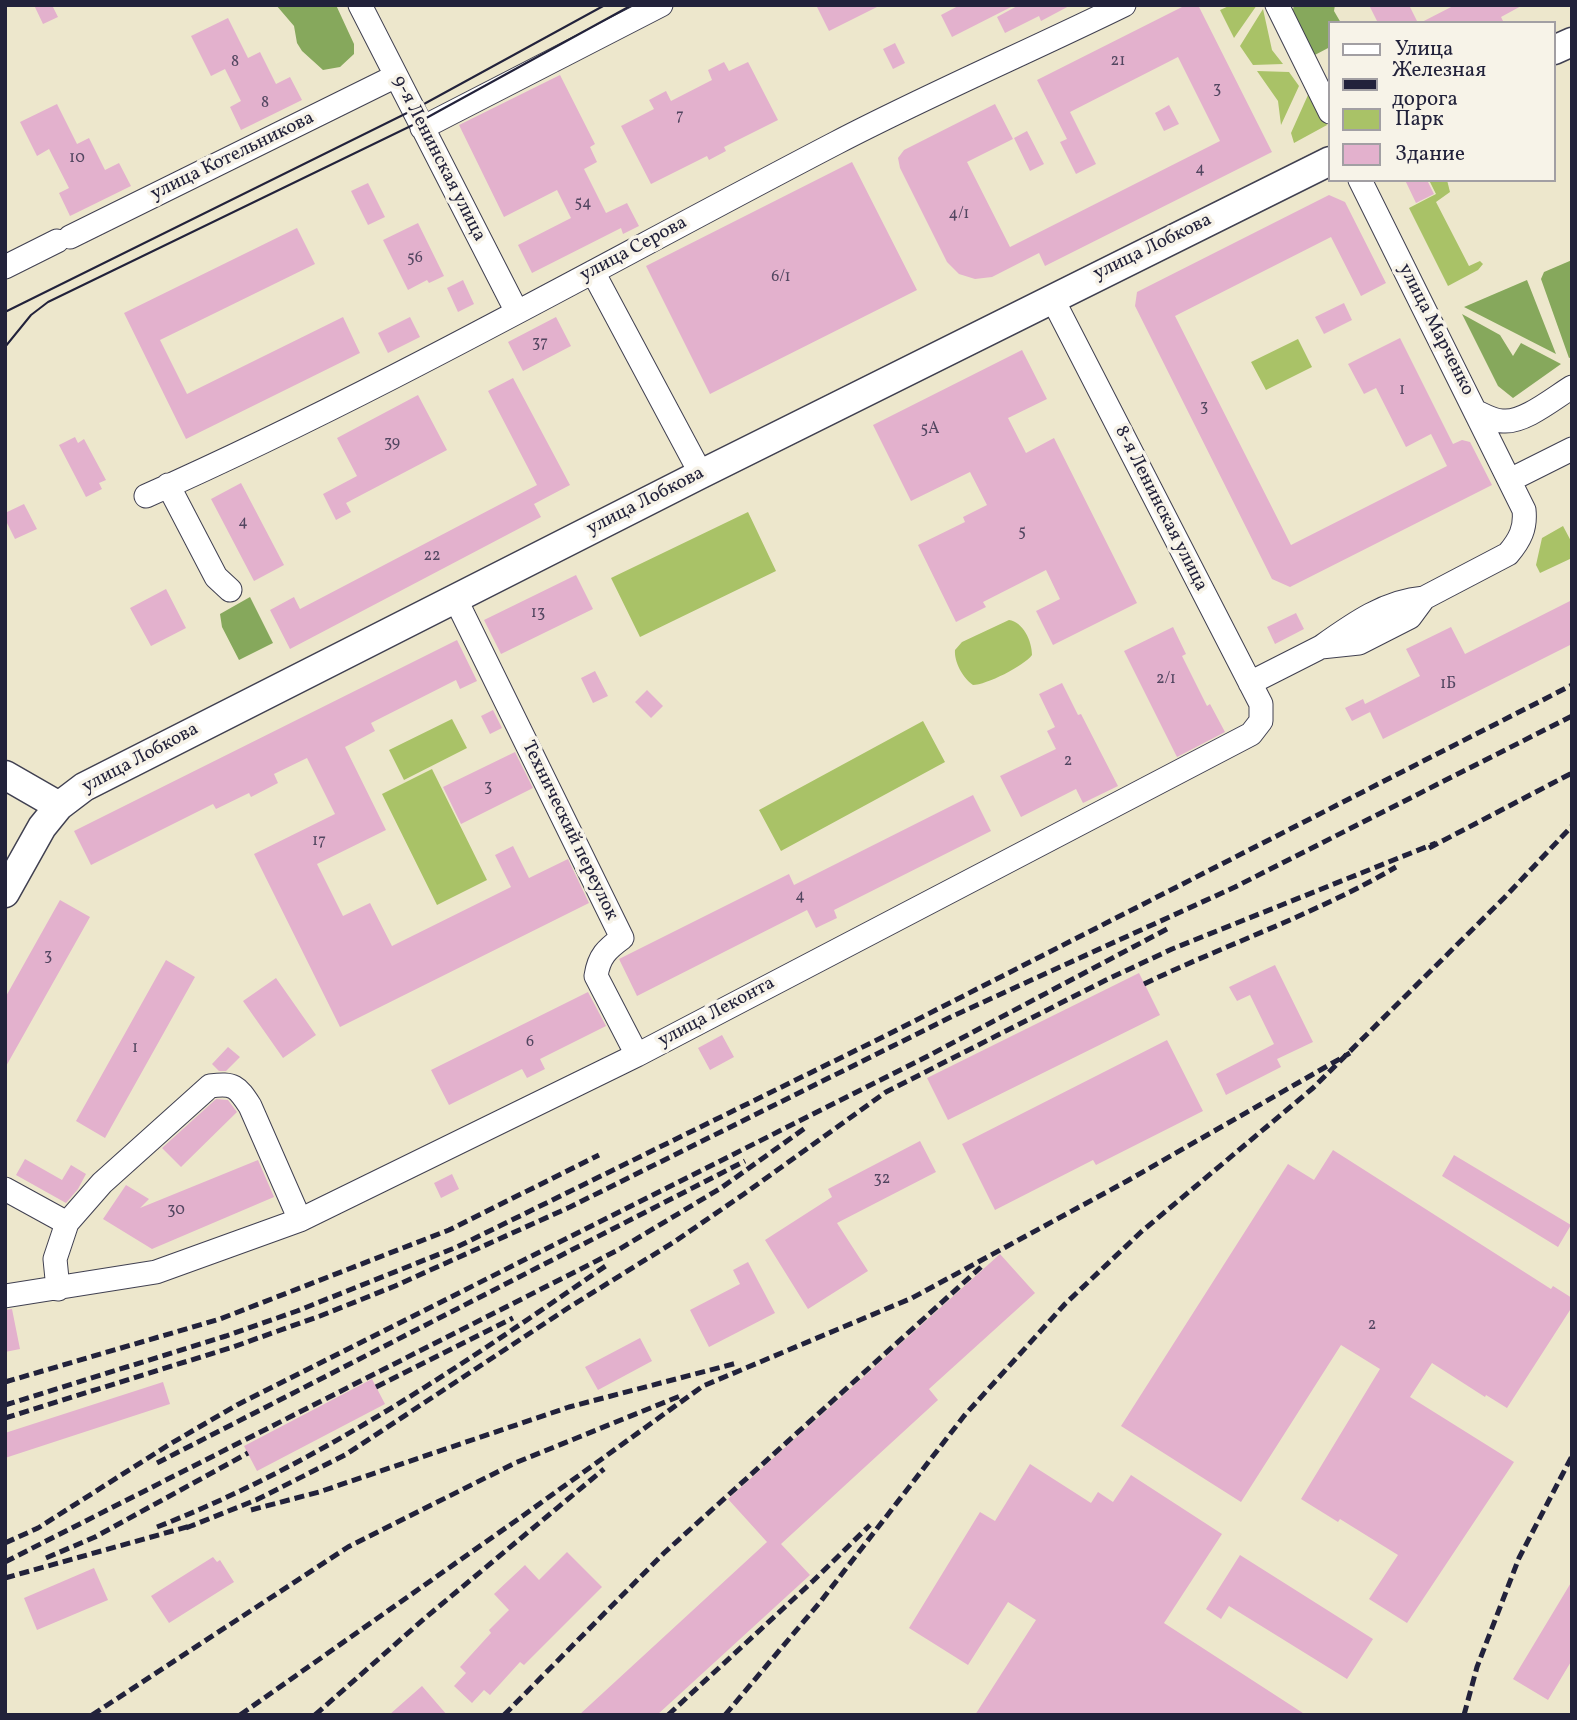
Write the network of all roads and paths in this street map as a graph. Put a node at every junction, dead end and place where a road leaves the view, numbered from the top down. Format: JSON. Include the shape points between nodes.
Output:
{"nodes":[{"id":1,"x":360,"y":5,"type":"edge"},
{"id":2,"x":661,"y":5,"type":"edge"},
{"id":3,"x":1124,"y":5,"type":"edge"},
{"id":4,"x":1277,"y":5,"type":"edge"},
{"id":5,"x":1572,"y":42,"type":"edge"},
{"id":6,"x":1556,"y":49,"type":"edge"},
{"id":7,"x":396,"y":76,"type":"junction"},
{"id":8,"x":1328,"y":108,"type":"edge"},
{"id":9,"x":422,"y":128,"type":"junction"},
{"id":10,"x":1328,"y":161,"type":"edge"},
{"id":11,"x":1361,"y":182,"type":"edge"},
{"id":12,"x":5,"y":267,"type":"edge"},
{"id":13,"x":593,"y":271,"type":"junction"},
{"id":14,"x":1052,"y":298,"type":"junction"},
{"id":15,"x":517,"y":312,"type":"junction"},
{"id":16,"x":1572,"y":387,"type":"edge"},
{"id":17,"x":1477,"y":412,"type":"junction"},
{"id":18,"x":1572,"y":449,"type":"edge"},
{"id":19,"x":701,"y":474,"type":"junction"},
{"id":20,"x":1510,"y":480,"type":"junction"},
{"id":21,"x":169,"y":485,"type":"junction"},
{"id":22,"x":146,"y":496,"type":"dead end"},
{"id":23,"x":230,"y":590,"type":"dead end"},
{"id":24,"x":456,"y":600,"type":"junction"},
{"id":25,"x":1250,"y":682,"type":"junction"},
{"id":26,"x":1261,"y":721,"type":"joint"},
{"id":27,"x":5,"y":775,"type":"edge"},
{"id":28,"x":60,"y":806,"type":"junction"},
{"id":29,"x":5,"y":893,"type":"edge"},
{"id":30,"x":637,"y":1055,"type":"junction"},
{"id":31,"x":5,"y":1189,"type":"edge"},
{"id":32,"x":67,"y":1223,"type":"junction"},
{"id":33,"x":291,"y":1223,"type":"junction"},
{"id":34,"x":58,"y":1289,"type":"junction"},
{"id":35,"x":5,"y":1296,"type":"edge"}],
"edges":[{"from":1,"to":7,"type":"street","name":"9-я Ленинская улица"},
{"from":2,"to":9,"type":"street"},
{"from":3,"to":13,"type":"street","name":"улица Серова","via":[[838,142]]},
{"from":4,"to":8,"type":"street"},
{"from":5,"to":6,"type":"main road"},
{"from":7,"to":9,"type":"street","name":"9-я Ленинская улица"},
{"from":7,"to":12,"type":"street","name":"улица Котельникова"},
{"from":9,"to":15,"type":"street","name":"9-я Ленинская улица"},
{"from":10,"to":14,"type":"main road","name":"улица Лобкова"},
{"from":11,"to":17,"type":"street","name":"улица Марченко"},
{"from":13,"to":15,"type":"street","name":"улица Серова"},
{"from":13,"to":19,"type":"street"},
{"from":14,"to":19,"type":"main road","name":"улица Лобкова"},
{"from":14,"to":25,"type":"street","name":"8-я Ленинская улица"},
{"from":15,"to":21,"type":"street","name":"улица Серова"},
{"from":16,"to":17,"type":"street","via":[[1520,419],[1506,422]]},
{"from":17,"to":20,"type":"street","name":"улица Марченко"},
{"from":18,"to":20,"type":"street"},
{"from":19,"to":24,"type":"main road","name":"улица Лобкова"},
{"from":20,"to":25,"type":"street","name":"улица Марченко","via":[[1524,510],[1523,531],[1508,554],[1423,598],[1410,618],[1359,643],[1321,647]]},
{"from":21,"to":22,"type":"street","name":"улица Серова"},
{"from":21,"to":23,"type":"street","via":[[216,577]]},
{"from":24,"to":28,"type":"main road","name":"улица Лобкова","via":[[120,768]]},
{"from":24,"to":30,"type":"street","name":"Технический переулок","via":[[622,938],[604,951],[596,976]]},
{"from":25,"to":26,"type":"street","name":"8-я Ленинская улица","via":[[1261,704]]},
{"from":26,"to":30,"type":"street","name":"улица Леконта","via":[[1251,734]]},
{"from":27,"to":28,"type":"main road"},
{"from":28,"to":29,"type":"main road","name":"улица Лобкова","via":[[42,827]]},
{"from":30,"to":33,"type":"street","name":"улица Леконта"},
{"from":31,"to":32,"type":"street"},
{"from":32,"to":33,"type":"street","via":[[102,1183],[183,1109],[210,1087],[228,1084],[239,1089],[250,1106]]},
{"from":32,"to":34,"type":"street","via":[[55,1259]]},
{"from":33,"to":34,"type":"street","name":"улица Леконта","via":[[156,1272]]},
{"from":34,"to":35,"type":"street","name":"улица Леконта"}]}
